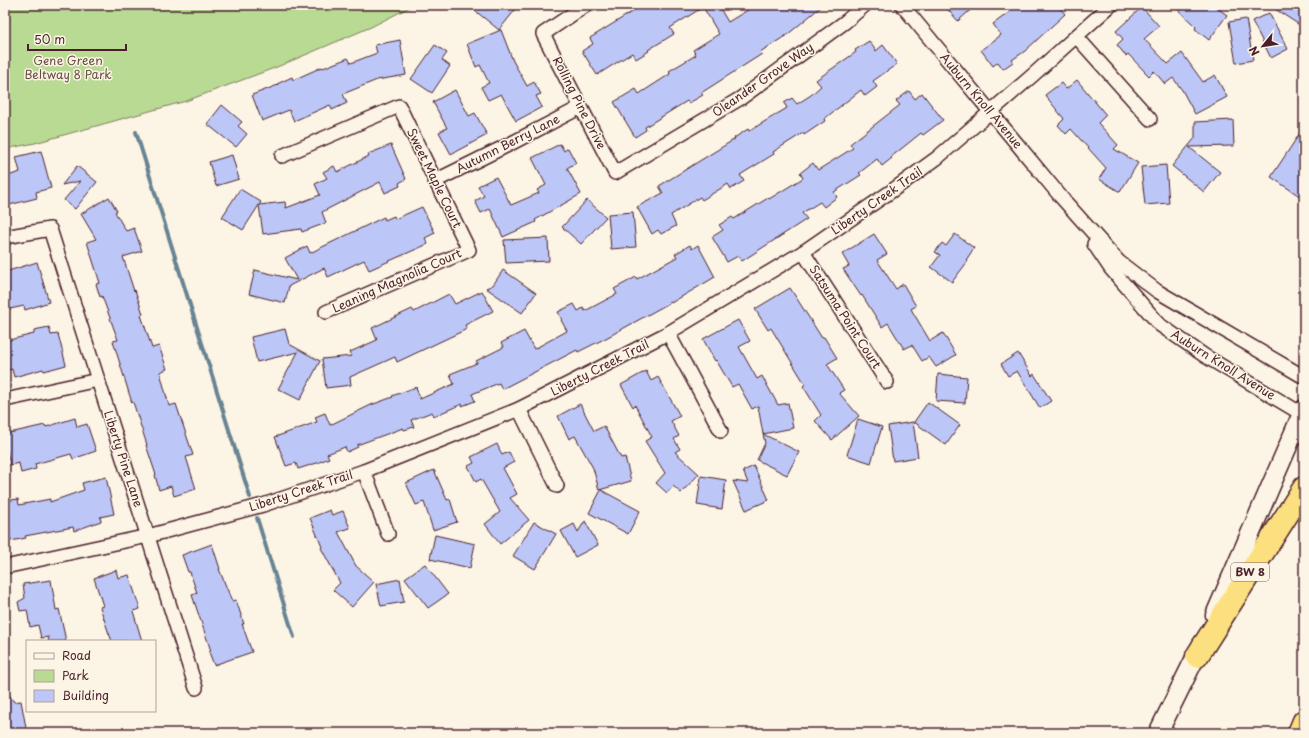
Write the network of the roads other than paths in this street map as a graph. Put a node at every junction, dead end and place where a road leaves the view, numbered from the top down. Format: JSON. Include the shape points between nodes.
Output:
{"nodes":[{"id":1,"x":586,"y":5,"type":"edge"},
{"id":2,"x":865,"y":5,"type":"edge"},
{"id":3,"x":902,"y":5,"type":"edge"},
{"id":4,"x":1111,"y":5,"type":"edge"},
{"id":5,"x":1076,"y":36,"type":"junction"},
{"id":6,"x":581,"y":107,"type":"junction"},
{"id":7,"x":990,"y":111,"type":"junction"},
{"id":8,"x":1150,"y":119,"type":"dead end"},
{"id":9,"x":282,"y":156,"type":"dead end"},
{"id":10,"x":615,"y":173,"type":"joint"},
{"id":11,"x":435,"y":181,"type":"junction"},
{"id":12,"x":1060,"y":197,"type":"junction"},
{"id":13,"x":5,"y":237,"type":"edge"},
{"id":14,"x":469,"y":250,"type":"joint"},
{"id":15,"x":803,"y":252,"type":"junction"},
{"id":16,"x":326,"y":312,"type":"dead end"},
{"id":17,"x":668,"y":334,"type":"junction"},
{"id":18,"x":1304,"y":377,"type":"edge"},
{"id":19,"x":98,"y":380,"type":"junction"},
{"id":20,"x":887,"y":382,"type":"dead end"},
{"id":21,"x":5,"y":400,"type":"edge"},
{"id":22,"x":520,"y":409,"type":"junction"},
{"id":23,"x":1303,"y":412,"type":"edge"},
{"id":24,"x":721,"y":431,"type":"dead end"},
{"id":25,"x":364,"y":471,"type":"junction"},
{"id":26,"x":557,"y":486,"type":"dead end"},
{"id":27,"x":1304,"y":488,"type":"edge"},
{"id":28,"x":388,"y":534,"type":"dead end"},
{"id":29,"x":148,"y":536,"type":"junction"},
{"id":30,"x":5,"y":567,"type":"edge"},
{"id":31,"x":1197,"y":656,"type":"junction"},
{"id":32,"x":196,"y":688,"type":"dead end"},
{"id":33,"x":1304,"y":721,"type":"edge"},
{"id":34,"x":1158,"y":733,"type":"edge"},
{"id":35,"x":1299,"y":733,"type":"edge"}],
"edges":[{"from":1,"to":6,"type":"street","name":"Rolling Pine Drive","via":[[543,34]]},
{"from":2,"to":10,"type":"street","name":"Oleander Grove Way","via":[[741,98]]},
{"from":3,"to":7,"type":"street","name":"Auburn Knoll Avenue"},
{"from":4,"to":5,"type":"street","name":"Liberty Creek Trail"},
{"from":5,"to":7,"type":"street","name":"Liberty Creek Trail"},
{"from":5,"to":8,"type":"street"},
{"from":6,"to":10,"type":"street","name":"Rolling Pine Drive"},
{"from":6,"to":11,"type":"street","name":"Autumn Berry Lane"},
{"from":7,"to":12,"type":"street","name":"Auburn Knoll Avenue"},
{"from":7,"to":15,"type":"street","name":"Liberty Creek Trail","via":[[937,158]]},
{"from":9,"to":11,"type":"street","name":"Sweet Maple Court","via":[[399,106]]},
{"from":11,"to":14,"type":"street","name":"Sweet Maple Court"},
{"from":12,"to":18,"type":"street","name":"Auburn Knoll Avenue","via":[[1119,262],[1157,291]]},
{"from":12,"to":23,"type":"street","name":"Auburn Knoll Avenue","via":[[1111,269],[1160,325],[1205,356]]},
{"from":13,"to":19,"type":"street","name":"Liberty Pine Lane","via":[[50,229]]},
{"from":14,"to":16,"type":"street","name":"Leaning Magnolia Court"},
{"from":15,"to":17,"type":"street","name":"Liberty Creek Trail"},
{"from":15,"to":20,"type":"street","name":"Satsuma Point Court"},
{"from":17,"to":22,"type":"street","name":"Liberty Creek Trail"},
{"from":17,"to":24,"type":"street"},
{"from":19,"to":21,"type":"street"},
{"from":19,"to":29,"type":"street","name":"Liberty Pine Lane"},
{"from":22,"to":25,"type":"street","name":"Liberty Creek Trail"},
{"from":22,"to":26,"type":"street"},
{"from":23,"to":31,"type":"main road","number":"BW 8"},
{"from":25,"to":28,"type":"street"},
{"from":25,"to":29,"type":"street","name":"Liberty Creek Trail","via":[[262,505]]},
{"from":27,"to":31,"type":"highway","number":"BW 8"},
{"from":29,"to":30,"type":"street","name":"Liberty Creek Trail"},
{"from":29,"to":32,"type":"street","name":"Liberty Pine Lane"},
{"from":31,"to":34,"type":"main road","number":"BW 8"},
{"from":33,"to":35,"type":"highway"}]}
